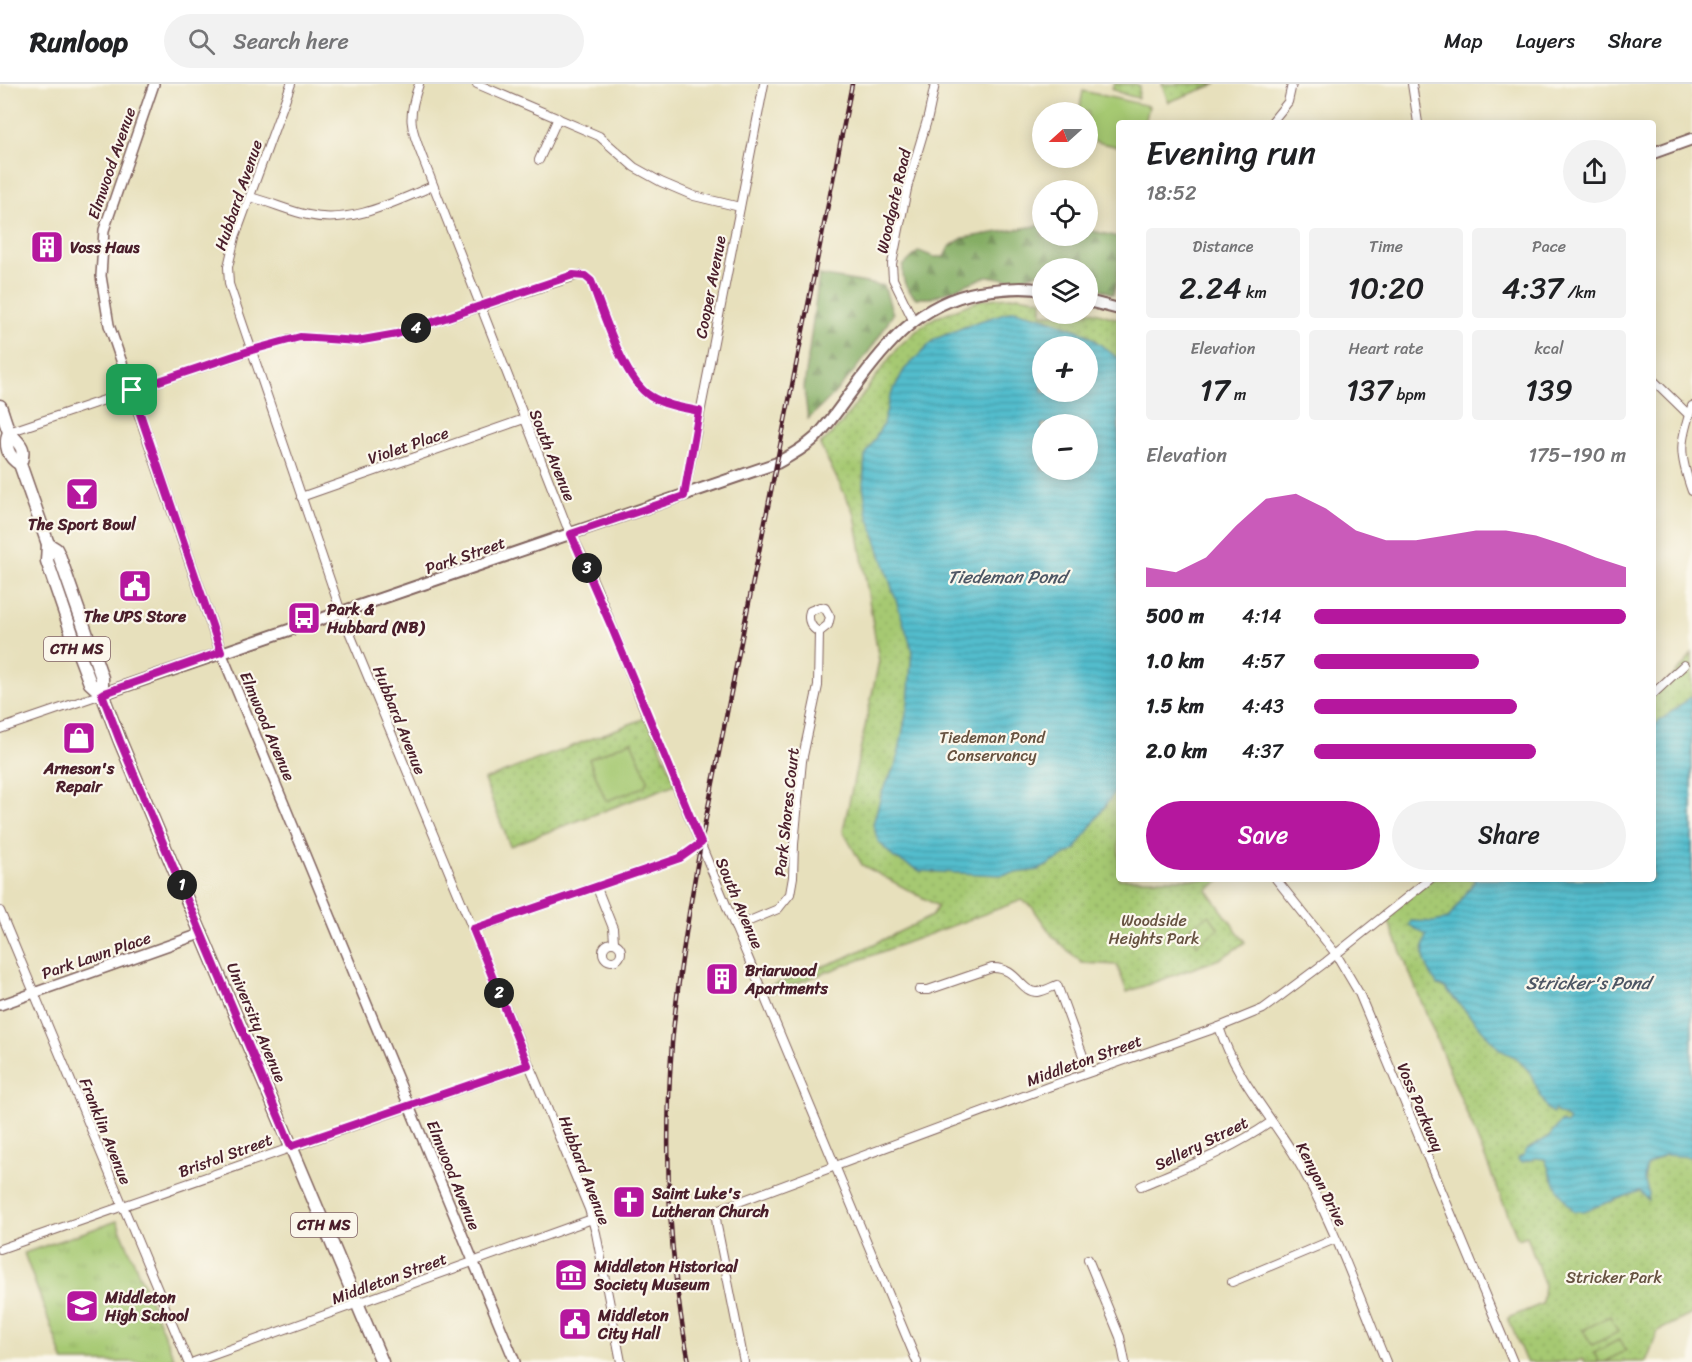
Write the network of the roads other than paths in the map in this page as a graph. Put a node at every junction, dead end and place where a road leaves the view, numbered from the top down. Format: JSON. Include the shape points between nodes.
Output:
{"nodes":[{"id":1,"x":154,"y":84,"type":"edge"},
{"id":2,"x":291,"y":84,"type":"edge"},
{"id":3,"x":419,"y":84,"type":"edge"},
{"id":4,"x":477,"y":84,"type":"edge"},
{"id":5,"x":764,"y":84,"type":"edge"},
{"id":6,"x":935,"y":84,"type":"edge"},
{"id":7,"x":1292,"y":84,"type":"edge"},
{"id":8,"x":1412,"y":84,"type":"edge"},
{"id":9,"x":558,"y":118,"type":"junction"},
{"id":10,"x":1273,"y":120,"type":"edge"},
{"id":11,"x":1418,"y":120,"type":"edge"},
{"id":12,"x":1692,"y":139,"type":"edge"},
{"id":13,"x":1656,"y":152,"type":"edge"},
{"id":14,"x":539,"y":160,"type":"dead end"},
{"id":15,"x":433,"y":186,"type":"junction"},
{"id":16,"x":250,"y":197,"type":"junction"},
{"id":17,"x":740,"y":207,"type":"junction"},
{"id":18,"x":1032,"y":290,"type":"edge"},
{"id":19,"x":1098,"y":304,"type":"edge"},
{"id":20,"x":481,"y":306,"type":"junction"},
{"id":21,"x":1116,"y":308,"type":"edge"},
{"id":22,"x":913,"y":320,"type":"junction"},
{"id":23,"x":252,"y":350,"type":"junction"},
{"id":24,"x":1656,"y":383,"type":"edge"},
{"id":25,"x":132,"y":390,"type":"junction"},
{"id":26,"x":0,"y":406,"type":"edge"},
{"id":27,"x":1692,"y":406,"type":"edge"},
{"id":28,"x":699,"y":411,"type":"junction"},
{"id":29,"x":1689,"y":415,"type":"junction"},
{"id":30,"x":524,"y":419,"type":"junction"},
{"id":31,"x":9,"y":432,"type":"junction"},
{"id":32,"x":1692,"y":491,"type":"edge"},
{"id":33,"x":301,"y":496,"type":"junction"},
{"id":34,"x":684,"y":496,"type":"junction"},
{"id":35,"x":571,"y":534,"type":"junction"},
{"id":36,"x":341,"y":612,"type":"junction"},
{"id":37,"x":819,"y":632,"type":"dead end"},
{"id":38,"x":221,"y":652,"type":"junction"},
{"id":39,"x":1684,"y":665,"type":"dead end"},
{"id":40,"x":1656,"y":691,"type":"edge"},
{"id":41,"x":102,"y":694,"type":"junction"},
{"id":42,"x":0,"y":729,"type":"edge"},
{"id":43,"x":701,"y":843,"type":"junction"},
{"id":44,"x":1278,"y":882,"type":"edge"},
{"id":45,"x":1426,"y":882,"type":"edge"},
{"id":46,"x":597,"y":888,"type":"junction"},
{"id":47,"x":0,"y":911,"type":"edge"},
{"id":48,"x":735,"y":927,"type":"junction"},
{"id":49,"x":473,"y":929,"type":"junction"},
{"id":50,"x":203,"y":933,"type":"junction"},
{"id":51,"x":614,"y":942,"type":"dead end"},
{"id":52,"x":1336,"y":954,"type":"junction"},
{"id":53,"x":919,"y":990,"type":"dead end"},
{"id":54,"x":34,"y":993,"type":"junction"},
{"id":55,"x":0,"y":1005,"type":"edge"},
{"id":56,"x":1219,"y":1027,"type":"junction"},
{"id":57,"x":528,"y":1065,"type":"junction"},
{"id":58,"x":1089,"y":1072,"type":"junction"},
{"id":59,"x":410,"y":1106,"type":"junction"},
{"id":60,"x":1271,"y":1122,"type":"junction"},
{"id":61,"x":291,"y":1146,"type":"junction"},
{"id":62,"x":836,"y":1167,"type":"junction"},
{"id":63,"x":1141,"y":1186,"type":"dead end"},
{"id":64,"x":122,"y":1206,"type":"junction"},
{"id":65,"x":592,"y":1219,"type":"junction"},
{"id":66,"x":1335,"y":1239,"type":"junction"},
{"id":67,"x":1,"y":1246,"type":"edge"},
{"id":68,"x":1088,"y":1259,"type":"dead end"},
{"id":69,"x":473,"y":1261,"type":"junction"},
{"id":70,"x":1232,"y":1282,"type":"dead end"},
{"id":71,"x":357,"y":1303,"type":"junction"},
{"id":72,"x":188,"y":1362,"type":"edge"},
{"id":73,"x":194,"y":1362,"type":"edge"},
{"id":74,"x":382,"y":1362,"type":"edge"},
{"id":75,"x":515,"y":1362,"type":"edge"},
{"id":76,"x":621,"y":1362,"type":"edge"},
{"id":77,"x":744,"y":1362,"type":"edge"},
{"id":78,"x":917,"y":1362,"type":"edge"},
{"id":79,"x":1125,"y":1362,"type":"edge"},
{"id":80,"x":1386,"y":1362,"type":"edge"},
{"id":81,"x":1513,"y":1362,"type":"edge"}],
"edges":[{"from":1,"to":25,"type":"street","name":"Elmwood Avenue","via":[[107,219],[102,249],[105,310]]},
{"from":2,"to":16,"type":"street","name":"Hubbard Avenue"},
{"from":3,"to":15,"type":"street","name":"South Avenue","via":[[411,106],[411,126]]},
{"from":4,"to":9,"type":"street"},
{"from":5,"to":17,"type":"street","name":"Cooper Avenue"},
{"from":6,"to":22,"type":"street","name":"Woodgate Road","via":[[908,184],[892,264],[893,279]]},
{"from":7,"to":10,"type":"street","via":[[1288,102]]},
{"from":8,"to":11,"type":"street"},
{"from":9,"to":14,"type":"street"},
{"from":9,"to":17,"type":"street","via":[[599,136],[634,167],[661,182],[694,196]]},
{"from":12,"to":13,"type":"main road"},
{"from":15,"to":16,"type":"street","via":[[377,209],[345,216],[307,215]]},
{"from":15,"to":20,"type":"street","name":"South Avenue"},
{"from":16,"to":23,"type":"street","name":"Hubbard Avenue","via":[[235,237],[228,284]]},
{"from":17,"to":28,"type":"street","name":"Cooper Avenue"},
{"from":18,"to":22,"type":"main road","name":"Park Street","via":[[1007,288],[971,294]]},
{"from":19,"to":21,"type":"main road"},
{"from":20,"to":23,"type":"street","via":[[373,339],[300,337]]},
{"from":20,"to":28,"type":"street","via":[[562,279],[585,276],[591,281],[627,368],[639,387],[651,397]]},
{"from":20,"to":30,"type":"street","name":"South Avenue"},
{"from":22,"to":34,"type":"main road","name":"Park Street","via":[[892,339],[832,419],[804,447],[777,464]]},
{"from":23,"to":25,"type":"street"},
{"from":23,"to":33,"type":"street","name":"Hubbard Avenue"},
{"from":24,"to":29,"type":"street"},
{"from":25,"to":31,"type":"street"},
{"from":25,"to":38,"type":"street","name":"Elmwood Avenue"},
{"from":26,"to":31,"type":"main road","name":"University Avenue","number":"CTH MS"},
{"from":27,"to":29,"type":"street"},
{"from":28,"to":34,"type":"street","name":"Cooper Avenue"},
{"from":29,"to":32,"type":"street","via":[[1682,434],[1682,462]]},
{"from":30,"to":33,"type":"street","name":"Violet Place"},
{"from":30,"to":35,"type":"street","name":"South Avenue"},
{"from":31,"to":41,"type":"main road","name":"University Avenue","number":"CTH MS","via":[[22,447],[20,464],[48,544],[46,559],[85,669],[92,685]]},
{"from":33,"to":36,"type":"street","name":"Hubbard Avenue"},
{"from":34,"to":35,"type":"main road","name":"Park Street"},
{"from":35,"to":36,"type":"main road","name":"Park Street"},
{"from":35,"to":43,"type":"street","name":"South Avenue"},
{"from":36,"to":38,"type":"main road","name":"Park Street"},
{"from":36,"to":49,"type":"street","name":"Hubbard Avenue"},
{"from":37,"to":48,"type":"street","name":"Park Shores Court","via":[[818,686],[802,761],[790,894],[777,909]]},
{"from":38,"to":41,"type":"main road","name":"Park Street"},
{"from":38,"to":59,"type":"street","name":"Elmwood Avenue"},
{"from":39,"to":40,"type":"street"},
{"from":41,"to":42,"type":"street","name":"Park Street"},
{"from":41,"to":50,"type":"main road","name":"University Avenue","number":"CTH MS"},
{"from":43,"to":46,"type":"street","via":[[680,858]]},
{"from":43,"to":48,"type":"street","name":"South Avenue"},
{"from":44,"to":52,"type":"street","name":"Voss Parkway"},
{"from":45,"to":52,"type":"street","name":"Middleton Street"},
{"from":46,"to":49,"type":"street"},
{"from":46,"to":51,"type":"street","via":[[613,928]]},
{"from":47,"to":54,"type":"street","name":"Franklin Avenue"},
{"from":48,"to":62,"type":"street","name":"South Avenue"},
{"from":49,"to":57,"type":"street","name":"Hubbard Avenue"},
{"from":50,"to":54,"type":"street","name":"Park Lawn Place"},
{"from":50,"to":61,"type":"main road","name":"University Avenue","number":"CTH MS"},
{"from":52,"to":56,"type":"street","name":"Middleton Street","via":[[1263,1009]]},
{"from":52,"to":81,"type":"street","name":"Voss Parkway","via":[[1359,993]]},
{"from":53,"to":58,"type":"street","via":[[992,968],[1005,969],[1026,988],[1037,992],[1057,985]]},
{"from":54,"to":55,"type":"street","name":"Park Lawn Place"},
{"from":54,"to":64,"type":"street","name":"Franklin Avenue"},
{"from":56,"to":58,"type":"street","name":"Middleton Street"},
{"from":56,"to":60,"type":"street","name":"Kenyon Drive","via":[[1238,1072]]},
{"from":57,"to":59,"type":"street","name":"Bristol Street"},
{"from":57,"to":65,"type":"street","name":"Hubbard Avenue"},
{"from":58,"to":62,"type":"street","name":"Middleton Street"},
{"from":59,"to":61,"type":"street","name":"Bristol Street"},
{"from":59,"to":69,"type":"street","name":"Elmwood Avenue"},
{"from":60,"to":63,"type":"street","name":"Sellery Street","via":[[1218,1154]]},
{"from":60,"to":66,"type":"street","name":"Kenyon Drive","via":[[1293,1153]]},
{"from":61,"to":64,"type":"street","name":"Bristol Street"},
{"from":61,"to":71,"type":"main road","name":"University Avenue","number":"CTH MS"},
{"from":62,"to":77,"type":"street","name":"Middleton Street","via":[[720,1209],[716,1216]]},
{"from":62,"to":78,"type":"street","name":"South Avenue"},
{"from":64,"to":67,"type":"street","name":"Bristol Street"},
{"from":64,"to":72,"type":"street","name":"Franklin Avenue"},
{"from":65,"to":69,"type":"street","name":"Middleton Street"},
{"from":65,"to":76,"type":"street","name":"Hubbard Avenue"},
{"from":66,"to":70,"type":"street"},
{"from":66,"to":80,"type":"street","name":"Kenyon Drive"},
{"from":68,"to":79,"type":"street","via":[[1120,1337]]},
{"from":69,"to":71,"type":"street","name":"Middleton Street"},
{"from":69,"to":75,"type":"street","name":"Elmwood Avenue"},
{"from":71,"to":73,"type":"street","name":"Middleton Street"},
{"from":71,"to":74,"type":"main road","name":"University Avenue","number":"CTH MS"}]}
